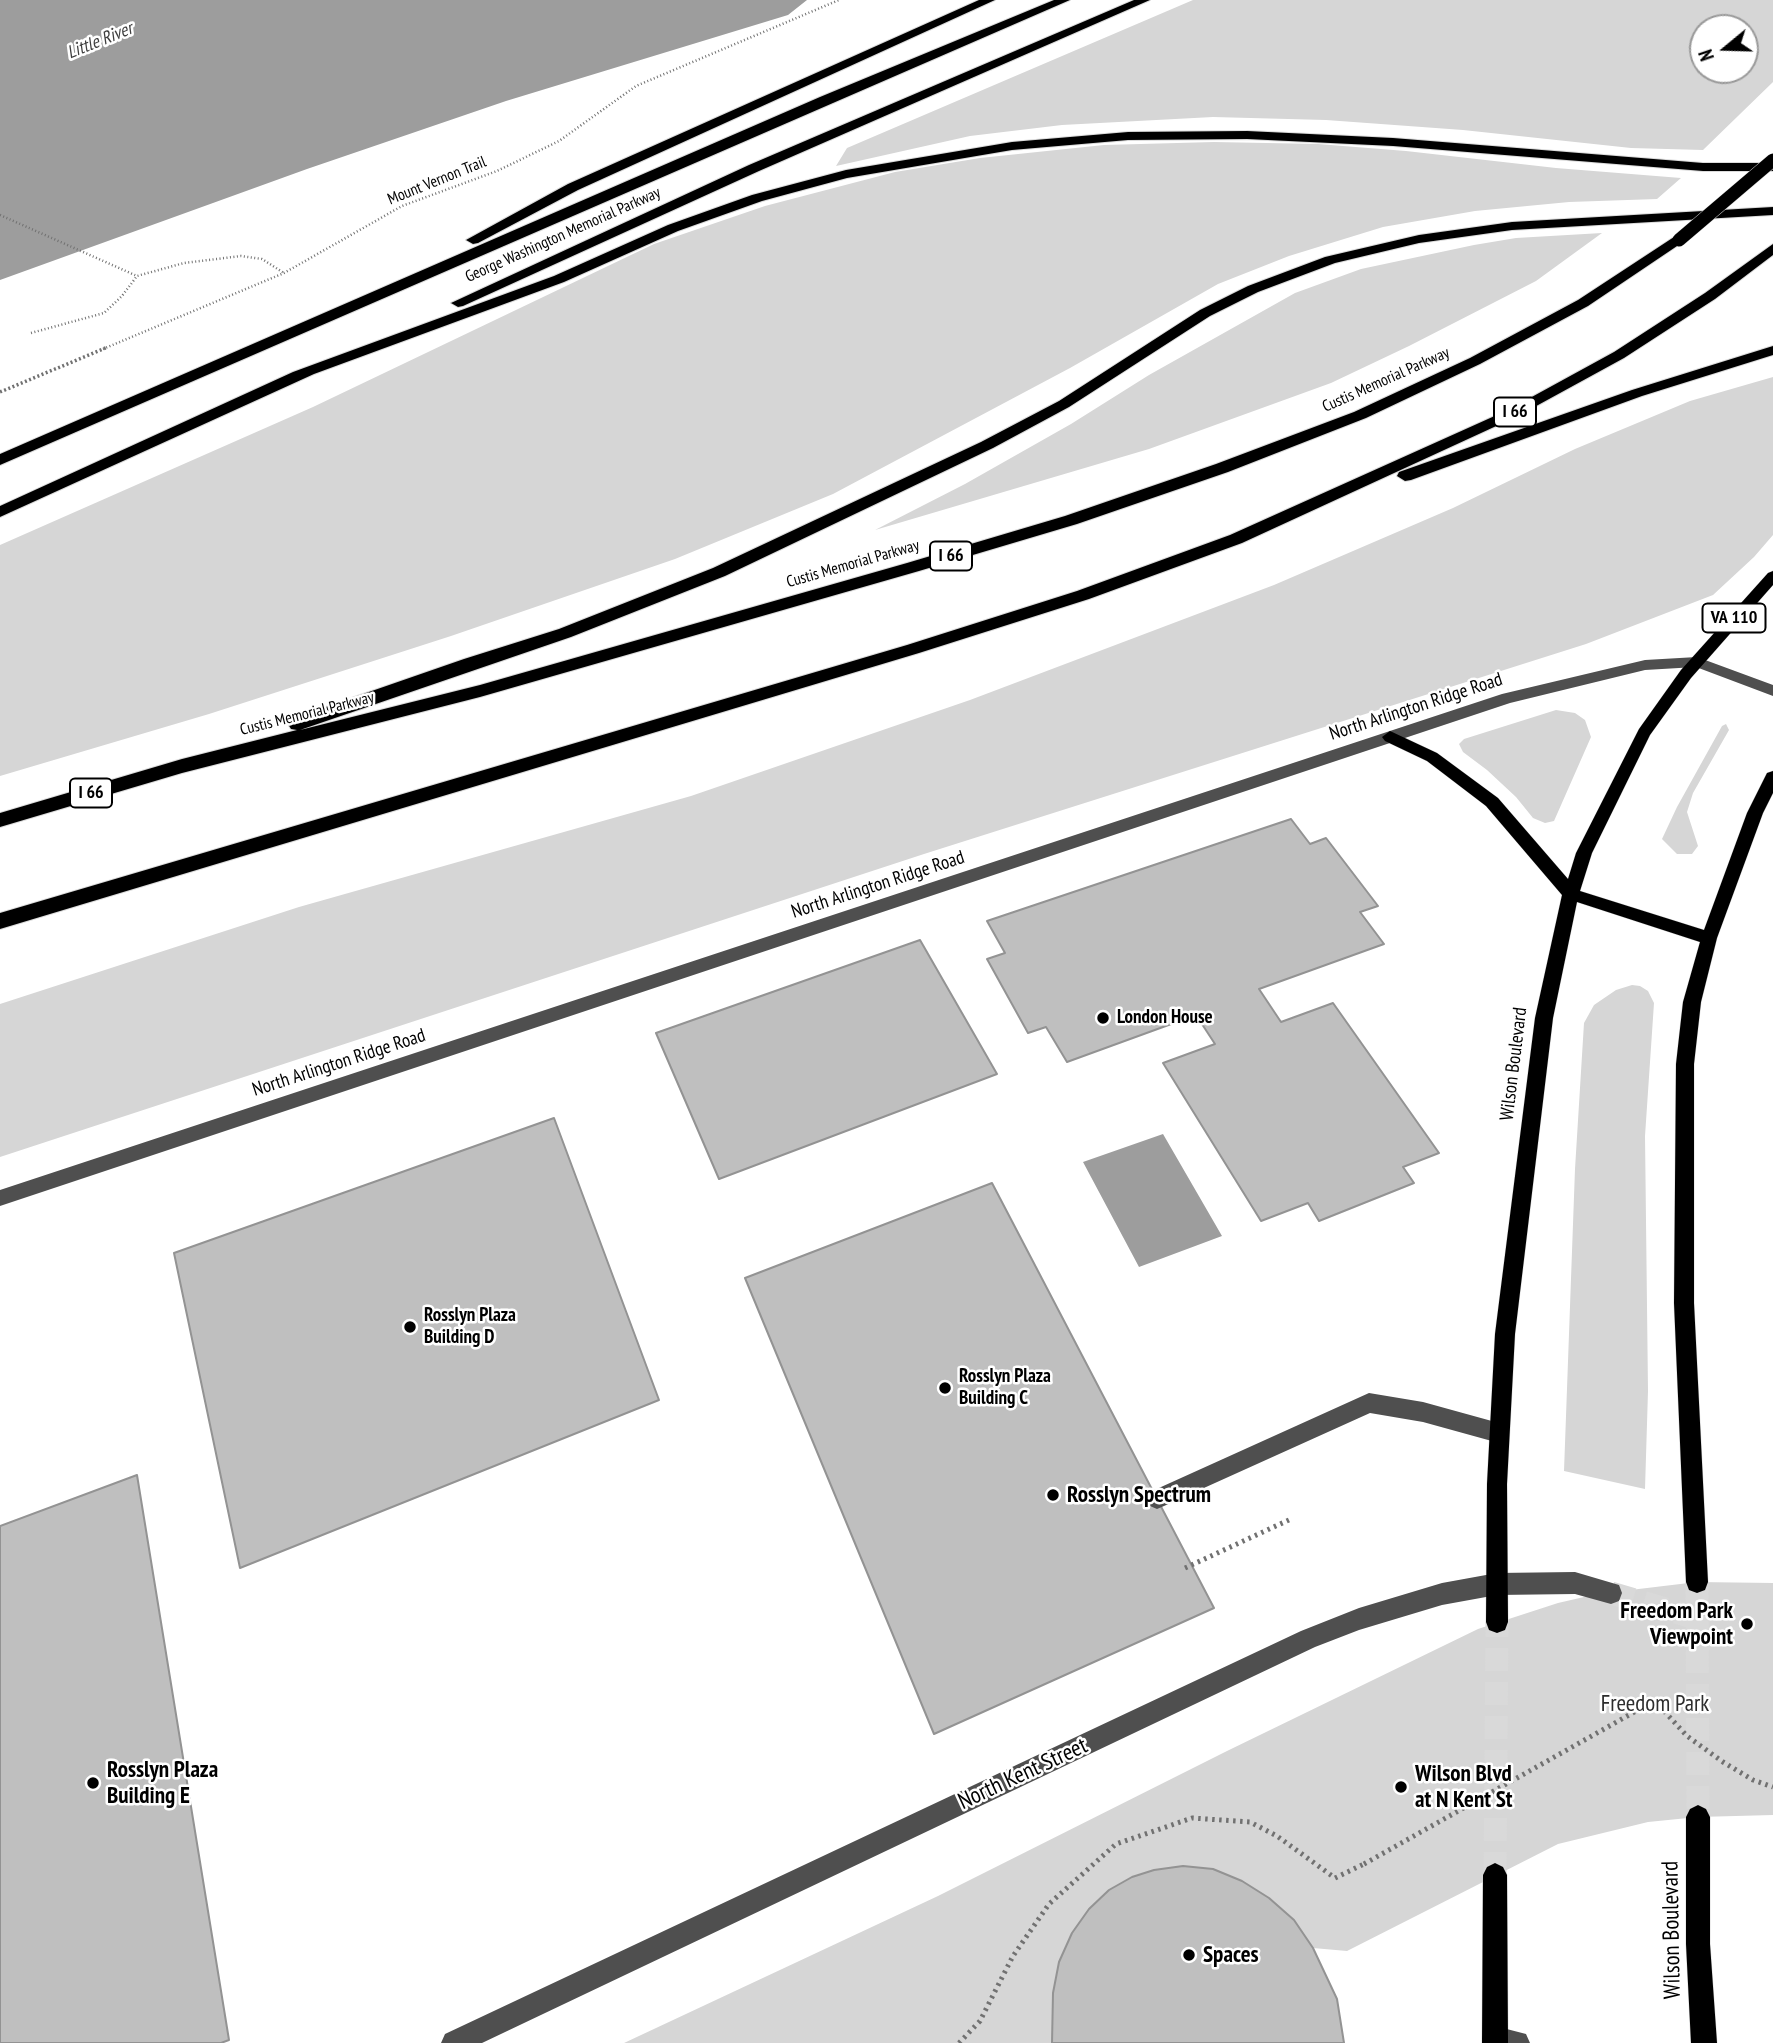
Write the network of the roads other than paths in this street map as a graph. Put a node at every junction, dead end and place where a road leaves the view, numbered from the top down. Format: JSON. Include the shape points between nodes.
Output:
{"nodes":[{"id":1,"x":989,"y":0,"type":"edge"},
{"id":2,"x":1064,"y":0,"type":"edge"},
{"id":3,"x":1144,"y":0,"type":"edge"},
{"id":4,"x":1773,"y":160,"type":"edge"},
{"id":5,"x":1773,"y":167,"type":"edge"},
{"id":6,"x":1773,"y":211,"type":"edge"},
{"id":7,"x":1773,"y":248,"type":"edge"},
{"id":8,"x":338,"y":312,"type":"junction"},
{"id":9,"x":1773,"y":350,"type":"edge"},
{"id":10,"x":298,"y":375,"type":"junction"},
{"id":11,"x":0,"y":460,"type":"edge"},
{"id":12,"x":0,"y":512,"type":"edge"},
{"id":13,"x":1236,"y":539,"type":"junction"},
{"id":14,"x":1773,"y":576,"type":"edge"},
{"id":15,"x":1697,"y":662,"type":"junction"},
{"id":16,"x":1773,"y":691,"type":"edge"},
{"id":17,"x":1390,"y":737,"type":"junction"},
{"id":18,"x":182,"y":766,"type":"junction"},
{"id":19,"x":1773,"y":777,"type":"edge"},
{"id":20,"x":0,"y":820,"type":"edge"},
{"id":21,"x":1571,"y":894,"type":"junction"},
{"id":22,"x":0,"y":921,"type":"edge"},
{"id":23,"x":1709,"y":938,"type":"junction"},
{"id":24,"x":0,"y":1198,"type":"edge"},
{"id":25,"x":1499,"y":1433,"type":"junction"},
{"id":26,"x":1157,"y":1499,"type":"dead end"},
{"id":27,"x":1697,"y":1582,"type":"tunnel mouth"},
{"id":28,"x":1497,"y":1584,"type":"junction"},
{"id":29,"x":1611,"y":1593,"type":"tunnel mouth"},
{"id":30,"x":1497,"y":1622,"type":"tunnel mouth"},
{"id":31,"x":1698,"y":1816,"type":"tunnel mouth"},
{"id":32,"x":1494,"y":1875,"type":"tunnel mouth"},
{"id":33,"x":1502,"y":2042,"type":"edge"},
{"id":34,"x":453,"y":2043,"type":"edge"},
{"id":35,"x":1704,"y":2043,"type":"edge"}],
"edges":[{"from":1,"to":8,"type":"highway","via":[[573,187]]},
{"from":2,"to":8,"type":"highway","name":"George Washington Memorial Parkway"},
{"from":3,"to":10,"type":"highway","name":"George Washington Memorial Parkway","via":[[742,174]]},
{"from":4,"to":18,"type":"highway","name":"Custis Memorial Parkway","number":"I 66","bridge":true,"via":[[1679,240],[1583,303],[1360,415],[1222,468],[1071,520],[900,571],[480,691]]},
{"from":5,"to":10,"type":"highway","via":[[1703,167],[1273,135],[1156,135],[1012,146],[858,171],[757,198],[673,228],[559,279]]},
{"from":6,"to":18,"type":"highway","via":[[1512,226],[1419,239],[1318,264],[1205,313],[1064,404],[987,445],[719,572],[565,633]]},
{"from":7,"to":13,"type":"highway","number":"I 66","via":[[1619,355],[1513,414]]},
{"from":8,"to":11,"type":"highway","name":"George Washington Memorial Parkway"},
{"from":9,"to":13,"type":"highway","via":[[1611,402]]},
{"from":10,"to":12,"type":"highway","name":"George Washington Memorial Parkway"},
{"from":13,"to":22,"type":"highway","number":"I 66","via":[[1083,595],[913,649]]},
{"from":14,"to":15,"type":"main road","name":"Wilson Boulevard","number":"VA 110"},
{"from":15,"to":16,"type":"street","name":"North Arlington Ridge Road"},
{"from":15,"to":17,"type":"street","name":"North Arlington Ridge Road","via":[[1615,671],[1507,698]]},
{"from":15,"to":21,"type":"main road","name":"Wilson Boulevard","via":[[1634,750],[1584,853]]},
{"from":17,"to":21,"type":"main road","via":[[1432,757],[1492,802]]},
{"from":17,"to":24,"type":"street","name":"North Arlington Ridge Road"},
{"from":18,"to":20,"type":"highway","name":"Custis Memorial Parkway","number":"I 66"},
{"from":19,"to":23,"type":"main road"},
{"from":21,"to":23,"type":"main road"},
{"from":21,"to":25,"type":"main road","name":"Wilson Boulevard","via":[[1544,1018],[1505,1334]]},
{"from":23,"to":27,"type":"main road","via":[[1692,1002],[1685,1064],[1684,1303]]},
{"from":25,"to":26,"type":"street","via":[[1369,1403]]},
{"from":25,"to":28,"type":"main road","name":"Wilson Boulevard"},
{"from":28,"to":29,"type":"street","name":"North Kent Street","via":[[1575,1583]]},
{"from":28,"to":30,"type":"main road","name":"Wilson Boulevard"},
{"from":28,"to":34,"type":"street","name":"North Kent Street","via":[[1386,1609],[1309,1639]]},
{"from":31,"to":35,"type":"main road","name":"Wilson Boulevard"},
{"from":32,"to":33,"type":"main road"}]}
